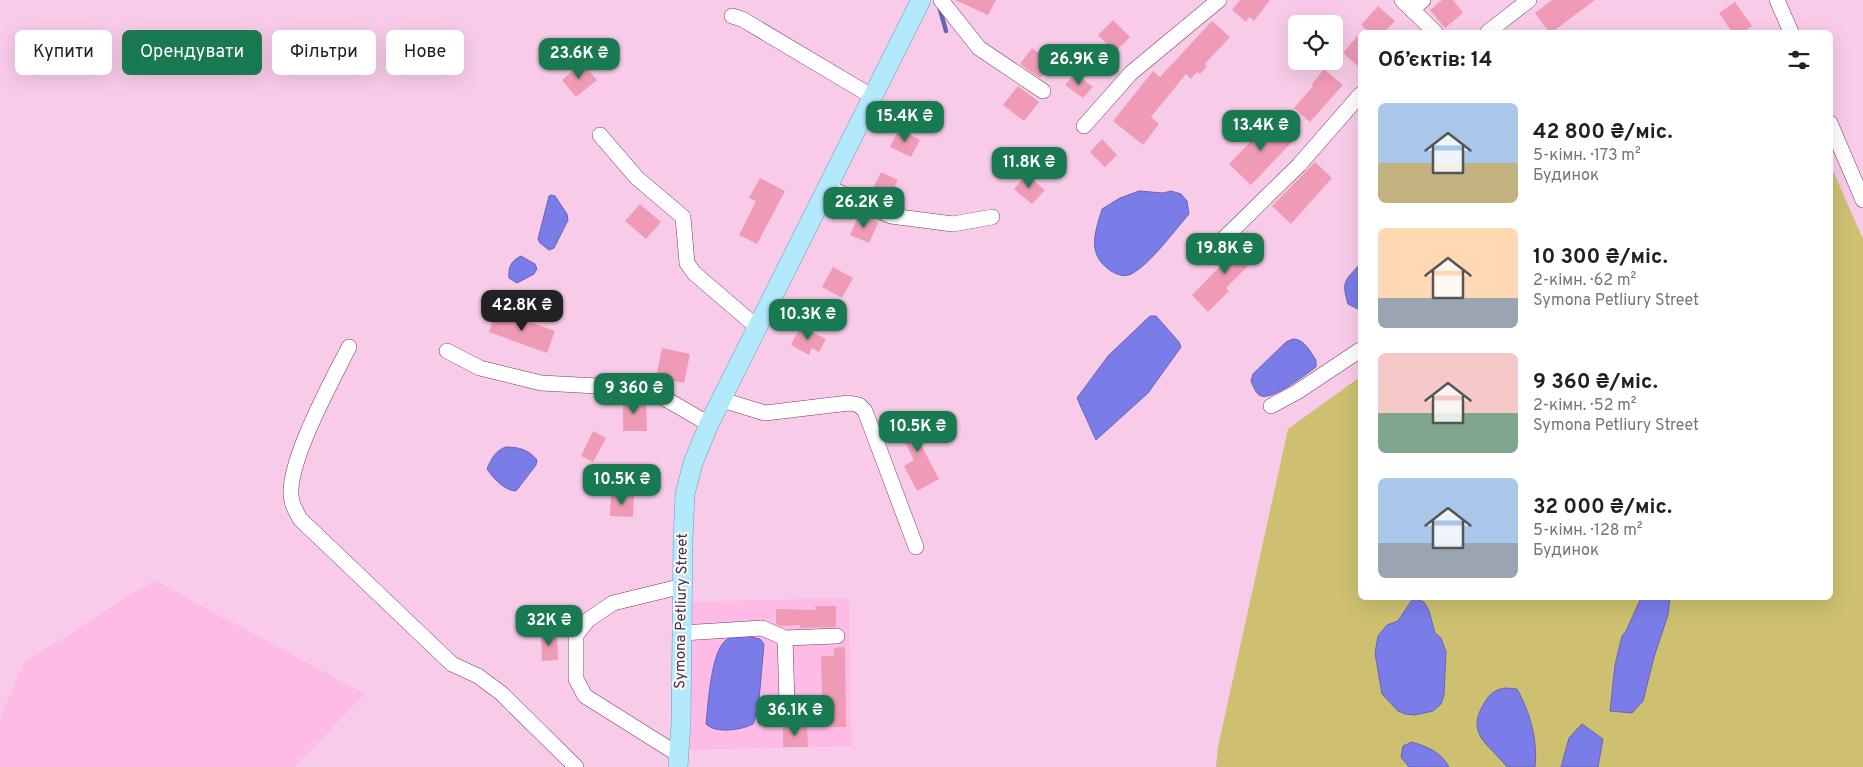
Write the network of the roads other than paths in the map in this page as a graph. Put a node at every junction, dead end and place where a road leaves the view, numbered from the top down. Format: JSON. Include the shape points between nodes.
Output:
{"nodes":[{"id":1,"x":921,"y":0,"type":"edge"},
{"id":2,"x":941,"y":0,"type":"edge"},
{"id":3,"x":1220,"y":0,"type":"edge"},
{"id":4,"x":1528,"y":0,"type":"edge"},
{"id":5,"x":1777,"y":0,"type":"edge"},
{"id":6,"x":1412,"y":3,"type":"edge"},
{"id":7,"x":732,"y":16,"type":"dead end"},
{"id":8,"x":1419,"y":27,"type":"edge"},
{"id":9,"x":1490,"y":30,"type":"edge"},
{"id":10,"x":1790,"y":30,"type":"edge"},
{"id":11,"x":1043,"y":91,"type":"dead end"},
{"id":12,"x":873,"y":97,"type":"junction"},
{"id":13,"x":1358,"y":97,"type":"edge"},
{"id":14,"x":1084,"y":126,"type":"dead end"},
{"id":15,"x":1833,"y":130,"type":"edge"},
{"id":16,"x":600,"y":135,"type":"dead end"},
{"id":17,"x":828,"y":187,"type":"junction"},
{"id":18,"x":1863,"y":200,"type":"edge"},
{"id":19,"x":992,"y":217,"type":"dead end"},
{"id":20,"x":1207,"y":255,"type":"dead end"},
{"id":21,"x":758,"y":328,"type":"junction"},
{"id":22,"x":348,"y":347,"type":"dead end"},
{"id":23,"x":447,"y":351,"type":"dead end"},
{"id":24,"x":1358,"y":351,"type":"edge"},
{"id":25,"x":722,"y":400,"type":"junction"},
{"id":26,"x":1271,"y":406,"type":"dead end"},
{"id":27,"x":709,"y":424,"type":"junction"},
{"id":28,"x":916,"y":547,"type":"dead end"},
{"id":29,"x":683,"y":586,"type":"junction"},
{"id":30,"x":682,"y":633,"type":"junction"},
{"id":31,"x":836,"y":636,"type":"dead end"},
{"id":32,"x":785,"y":638,"type":"junction"},
{"id":33,"x":787,"y":703,"type":"dead end"},
{"id":34,"x":679,"y":761,"type":"edge"},
{"id":35,"x":576,"y":767,"type":"edge"}],
"edges":[{"from":1,"to":12,"type":"main road","name":"Symona Petliury Street"},
{"from":2,"to":11,"type":"street","via":[[979,48]]},
{"from":3,"to":14,"type":"street","via":[[1131,73]]},
{"from":4,"to":9,"type":"street"},
{"from":5,"to":10,"type":"street"},
{"from":6,"to":8,"type":"street"},
{"from":7,"to":12,"type":"street"},
{"from":12,"to":17,"type":"main road","name":"Symona Petliury Street"},
{"from":13,"to":20,"type":"street","via":[[1299,165]]},
{"from":15,"to":18,"type":"street"},
{"from":16,"to":21,"type":"street","via":[[637,178],[683,217],[688,263],[694,273]]},
{"from":17,"to":19,"type":"street","via":[[891,216],[953,224]]},
{"from":17,"to":21,"type":"main road","name":"Symona Petliury Street"},
{"from":21,"to":25,"type":"main road","name":"Symona Petliury Street"},
{"from":22,"to":35,"type":"street","via":[[297,456],[291,500],[300,519],[452,664],[478,676],[501,693]]},
{"from":23,"to":27,"type":"street","via":[[480,368],[541,383],[636,388],[657,394]]},
{"from":24,"to":26,"type":"street"},
{"from":25,"to":27,"type":"main road","name":"Symona Petliury Street"},
{"from":25,"to":28,"type":"street","via":[[766,413],[849,403],[859,405],[865,411]]},
{"from":27,"to":29,"type":"main road","name":"Symona Petliury Street","via":[[685,494]]},
{"from":29,"to":30,"type":"main road","name":"Symona Petliury Street"},
{"from":29,"to":34,"type":"street","via":[[614,603],[588,620],[576,635],[576,679],[585,696]]},
{"from":30,"to":32,"type":"street","via":[[762,628]]},
{"from":30,"to":34,"type":"main road","name":"Symona Petliury Street"},
{"from":31,"to":32,"type":"street"},
{"from":32,"to":33,"type":"street"}]}
